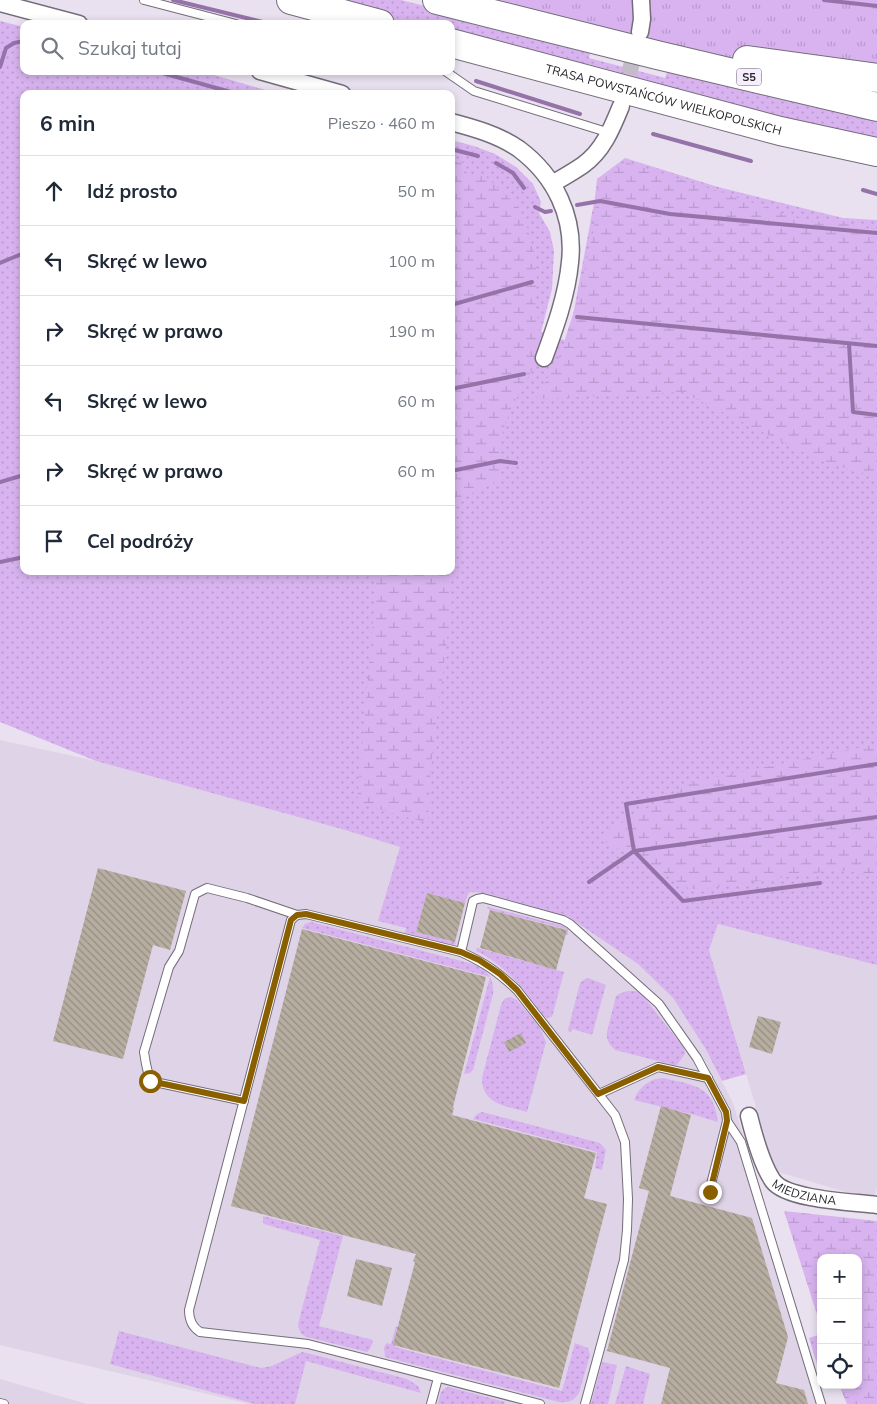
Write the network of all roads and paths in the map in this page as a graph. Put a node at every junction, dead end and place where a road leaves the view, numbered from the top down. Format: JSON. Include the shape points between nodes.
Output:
{"nodes":[{"id":1,"x":144,"y":0,"type":"edge"},
{"id":2,"x":291,"y":0,"type":"edge"},
{"id":3,"x":437,"y":0,"type":"edge"},
{"id":4,"x":640,"y":0,"type":"edge"},
{"id":5,"x":0,"y":2,"type":"edge"},
{"id":6,"x":65,"y":20,"type":"edge"},
{"id":7,"x":221,"y":20,"type":"edge"},
{"id":8,"x":365,"y":20,"type":"edge"},
{"id":9,"x":631,"y":39,"type":"junction"},
{"id":10,"x":455,"y":44,"type":"edge"},
{"id":11,"x":274,"y":75,"type":"edge"},
{"id":12,"x":451,"y":75,"type":"edge"},
{"id":13,"x":877,"y":78,"type":"edge"},
{"id":14,"x":328,"y":90,"type":"edge"},
{"id":15,"x":621,"y":106,"type":"tunnel mouth"},
{"id":16,"x":877,"y":107,"type":"edge"},
{"id":17,"x":455,"y":123,"type":"edge"},
{"id":18,"x":610,"y":133,"type":"junction"},
{"id":19,"x":877,"y":152,"type":"edge"},
{"id":20,"x":552,"y":184,"type":"junction"},
{"id":21,"x":544,"y":358,"type":"dead end"},
{"id":22,"x":297,"y":915,"type":"junction"},
{"id":23,"x":461,"y":952,"type":"junction"},
{"id":24,"x":708,"y":1078,"type":"junction"},
{"id":25,"x":598,"y":1094,"type":"junction"},
{"id":26,"x":244,"y":1101,"type":"junction"},
{"id":27,"x":749,"y":1116,"type":"dead end"},
{"id":28,"x":727,"y":1121,"type":"junction"},
{"id":29,"x":710,"y":1192,"type":"dead end"},
{"id":30,"x":877,"y":1205,"type":"edge"},
{"id":31,"x":438,"y":1378,"type":"junction"},
{"id":32,"x":431,"y":1404,"type":"edge"},
{"id":33,"x":540,"y":1404,"type":"edge"},
{"id":34,"x":585,"y":1404,"type":"edge"},
{"id":35,"x":821,"y":1404,"type":"edge"}],
"edges":[{"from":1,"to":7,"type":"lane"},
{"from":2,"to":8,"type":"highway"},
{"from":3,"to":9,"type":"highway","number":"S5"},
{"from":4,"to":9,"type":"street","via":[[642,19]]},
{"from":5,"to":6,"type":"street"},
{"from":9,"to":13,"type":"highway","via":[[810,70]]},
{"from":9,"to":16,"type":"highway","number":"S5"},
{"from":10,"to":19,"type":"highway","name":"TRASA POWSTAŃCÓW WIELKOPOLSKICH","via":[[780,131]]},
{"from":11,"to":14,"type":"street"},
{"from":12,"to":18,"type":"lane","via":[[474,91]]},
{"from":15,"to":18,"type":"street"},
{"from":17,"to":20,"type":"street","via":[[518,148]]},
{"from":18,"to":20,"type":"street","via":[[583,165]]},
{"from":20,"to":21,"type":"street","via":[[566,210],[571,242],[562,304]]},
{"from":22,"to":23,"type":"lane","via":[[306,914]]},
{"from":22,"to":26,"type":"lane","via":[[291,920]]},
{"from":22,"to":26,"type":"lane","via":[[207,888],[195,894],[144,1052],[150,1081]]},
{"from":23,"to":24,"type":"lane","via":[[473,901],[477,899],[563,920],[659,1004],[698,1058]]},
{"from":23,"to":25,"type":"lane","via":[[500,974],[517,990]]},
{"from":24,"to":25,"type":"lane","via":[[658,1067]]},
{"from":24,"to":28,"type":"lane","via":[[726,1112]]},
{"from":25,"to":34,"type":"lane","via":[[615,1115],[625,1142],[627,1230],[624,1260]]},
{"from":26,"to":31,"type":"lane","via":[[189,1310],[194,1329],[308,1344]]},
{"from":27,"to":30,"type":"street","name":"MIEDZIANA","via":[[767,1170],[779,1187],[810,1197]]},
{"from":28,"to":29,"type":"lane"},
{"from":28,"to":35,"type":"lane","via":[[741,1142]]},
{"from":31,"to":32,"type":"lane"},
{"from":31,"to":33,"type":"lane"}]}
